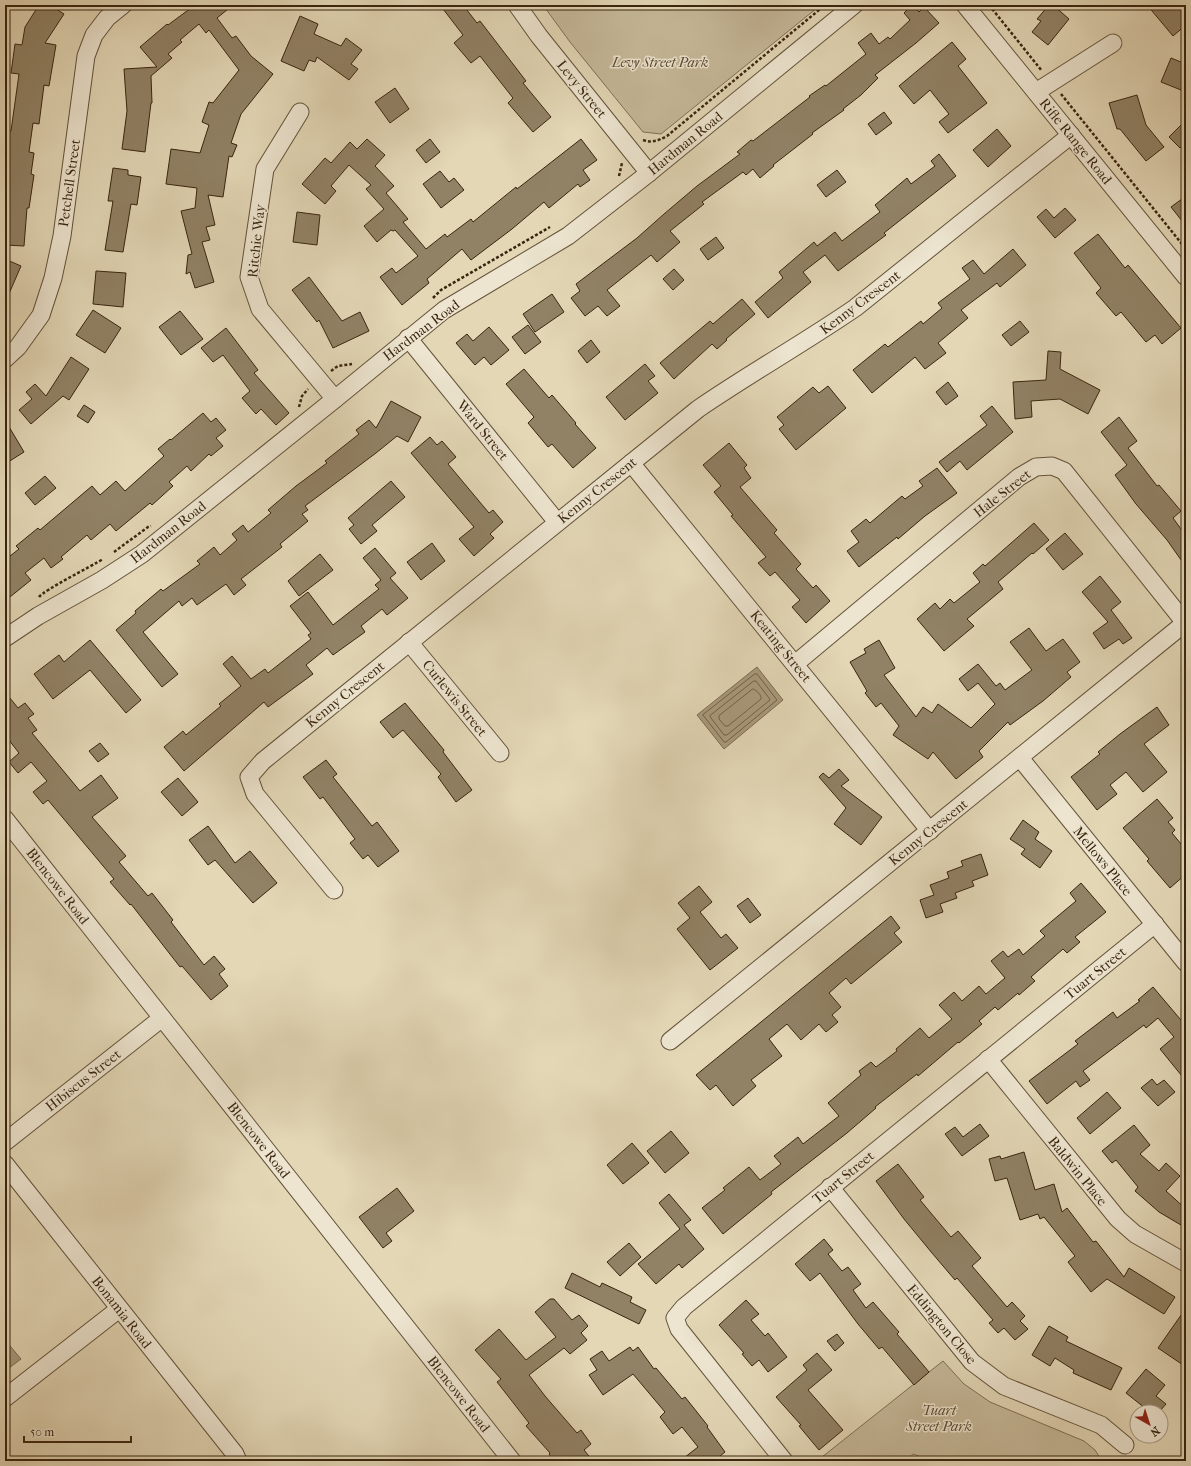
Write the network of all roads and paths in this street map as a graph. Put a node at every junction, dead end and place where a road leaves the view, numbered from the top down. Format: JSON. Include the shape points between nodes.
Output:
{"nodes":[{"id":1,"x":123,"y":5,"type":"edge"},
{"id":2,"x":517,"y":5,"type":"edge"},
{"id":3,"x":825,"y":5,"type":"edge"},
{"id":4,"x":854,"y":5,"type":"edge"},
{"id":5,"x":965,"y":5,"type":"edge"},
{"id":6,"x":988,"y":5,"type":"edge"},
{"id":7,"x":1113,"y":43,"type":"dead end"},
{"id":8,"x":1041,"y":70,"type":"dead end"},
{"id":9,"x":1036,"y":92,"type":"junction"},
{"id":10,"x":1061,"y":95,"type":"dead end"},
{"id":11,"x":300,"y":112,"type":"dead end"},
{"id":12,"x":1071,"y":135,"type":"junction"},
{"id":13,"x":640,"y":144,"type":"dead end"},
{"id":14,"x":649,"y":173,"type":"junction"},
{"id":15,"x":1186,"y":249,"type":"edge"},
{"id":16,"x":1185,"y":274,"type":"edge"},
{"id":17,"x":408,"y":338,"type":"junction"},
{"id":18,"x":5,"y":359,"type":"edge"},
{"id":19,"x":310,"y":387,"type":"dead end"},
{"id":20,"x":335,"y":399,"type":"junction"},
{"id":21,"x":296,"y":414,"type":"dead end"},
{"id":22,"x":631,"y":463,"type":"junction"},
{"id":23,"x":557,"y":522,"type":"junction"},
{"id":24,"x":155,"y":525,"type":"dead end"},
{"id":25,"x":113,"y":553,"type":"dead end"},
{"id":26,"x":108,"y":556,"type":"dead end"},
{"id":27,"x":38,"y":600,"type":"dead end"},
{"id":28,"x":1186,"y":623,"type":"edge"},
{"id":29,"x":5,"y":638,"type":"edge"},
{"id":30,"x":409,"y":642,"type":"junction"},
{"id":31,"x":795,"y":664,"type":"junction"},
{"id":32,"x":500,"y":753,"type":"dead end"},
{"id":33,"x":1020,"y":758,"type":"junction"},
{"id":34,"x":5,"y":819,"type":"edge"},
{"id":35,"x":930,"y":831,"type":"junction"},
{"id":36,"x":334,"y":890,"type":"dead end"},
{"id":37,"x":1155,"y":924,"type":"junction"},
{"id":38,"x":1186,"y":963,"type":"edge"},
{"id":39,"x":162,"y":1018,"type":"junction"},
{"id":40,"x":670,"y":1041,"type":"dead end"},
{"id":41,"x":988,"y":1059,"type":"junction"},
{"id":42,"x":5,"y":1142,"type":"edge"},
{"id":43,"x":5,"y":1164,"type":"edge"},
{"id":44,"x":830,"y":1187,"type":"junction"},
{"id":45,"x":1186,"y":1263,"type":"edge"},
{"id":46,"x":119,"y":1309,"type":"junction"},
{"id":47,"x":5,"y":1398,"type":"edge"},
{"id":48,"x":1125,"y":1445,"type":"dead end"},
{"id":49,"x":776,"y":1458,"type":"edge"},
{"id":50,"x":238,"y":1461,"type":"edge"},
{"id":51,"x":512,"y":1461,"type":"edge"}],
"edges":[{"from":1,"to":18,"type":"street","name":"Petchell Street","via":[[106,18],[94,35],[86,56],[62,236],[46,300],[40,315],[18,347]]},
{"from":2,"to":14,"type":"street","name":"Levy Street"},
{"from":3,"to":13,"type":"path","via":[[667,136],[655,142],[643,140]]},
{"from":4,"to":14,"type":"street","name":"Hardman Road"},
{"from":5,"to":9,"type":"street","name":"Rifle Range Road"},
{"from":6,"to":8,"type":"path"},
{"from":7,"to":9,"type":"street"},
{"from":9,"to":12,"type":"street","name":"Rifle Range Road"},
{"from":10,"to":15,"type":"path"},
{"from":11,"to":20,"type":"street","name":"Ritchie Way","via":[[264,169],[249,277],[260,309]]},
{"from":12,"to":16,"type":"street","name":"Rifle Range Road"},
{"from":12,"to":22,"type":"street","name":"Kenny Crescent","via":[[855,308],[698,409]]},
{"from":14,"to":17,"type":"street","name":"Hardman Road","via":[[568,236],[444,310]]},
{"from":17,"to":20,"type":"street","name":"Hardman Road"},
{"from":17,"to":23,"type":"street","name":"Ward Street"},
{"from":19,"to":21,"type":"path","via":[[302,396]]},
{"from":20,"to":29,"type":"street","name":"Hardman Road","via":[[142,554]]},
{"from":22,"to":23,"type":"street","name":"Kenny Crescent"},
{"from":22,"to":31,"type":"street","name":"Keating Street"},
{"from":23,"to":30,"type":"street","name":"Kenny Crescent"},
{"from":24,"to":25,"type":"path","via":[[148,527]]},
{"from":26,"to":27,"type":"path","via":[[40,595]]},
{"from":28,"to":31,"type":"street","name":"Hale Street","via":[[1064,471],[1052,466],[1036,467],[1019,477]]},
{"from":28,"to":33,"type":"street","name":"Kenny Crescent"},
{"from":30,"to":32,"type":"street","name":"Curlewis Street"},
{"from":30,"to":36,"type":"street","name":"Kenny Crescent","via":[[262,761],[249,777],[255,794]]},
{"from":31,"to":35,"type":"street","name":"Keating Street"},
{"from":33,"to":35,"type":"street","name":"Kenny Crescent"},
{"from":33,"to":37,"type":"street","name":"Mellows Place"},
{"from":34,"to":39,"type":"street","name":"Blencowe Road"},
{"from":35,"to":40,"type":"street","name":"Kenny Crescent"},
{"from":37,"to":38,"type":"street","name":"Mellows Place"},
{"from":37,"to":41,"type":"street","name":"Tuart Street"},
{"from":39,"to":42,"type":"street","name":"Hibiscus Street"},
{"from":39,"to":51,"type":"street","name":"Blencowe Road"},
{"from":41,"to":44,"type":"street","name":"Tuart Street"},
{"from":41,"to":45,"type":"street","name":"Baldwin Place","via":[[1118,1220],[1135,1234]]},
{"from":43,"to":46,"type":"street","name":"Bonamia Road"},
{"from":44,"to":48,"type":"street","name":"Eddington Close","via":[[972,1362],[1004,1386],[1101,1425]]},
{"from":44,"to":49,"type":"street","name":"Tuart Street","via":[[684,1307],[675,1318],[679,1329]]},
{"from":46,"to":47,"type":"street"},
{"from":46,"to":50,"type":"street","name":"Bonamia Road"}]}
